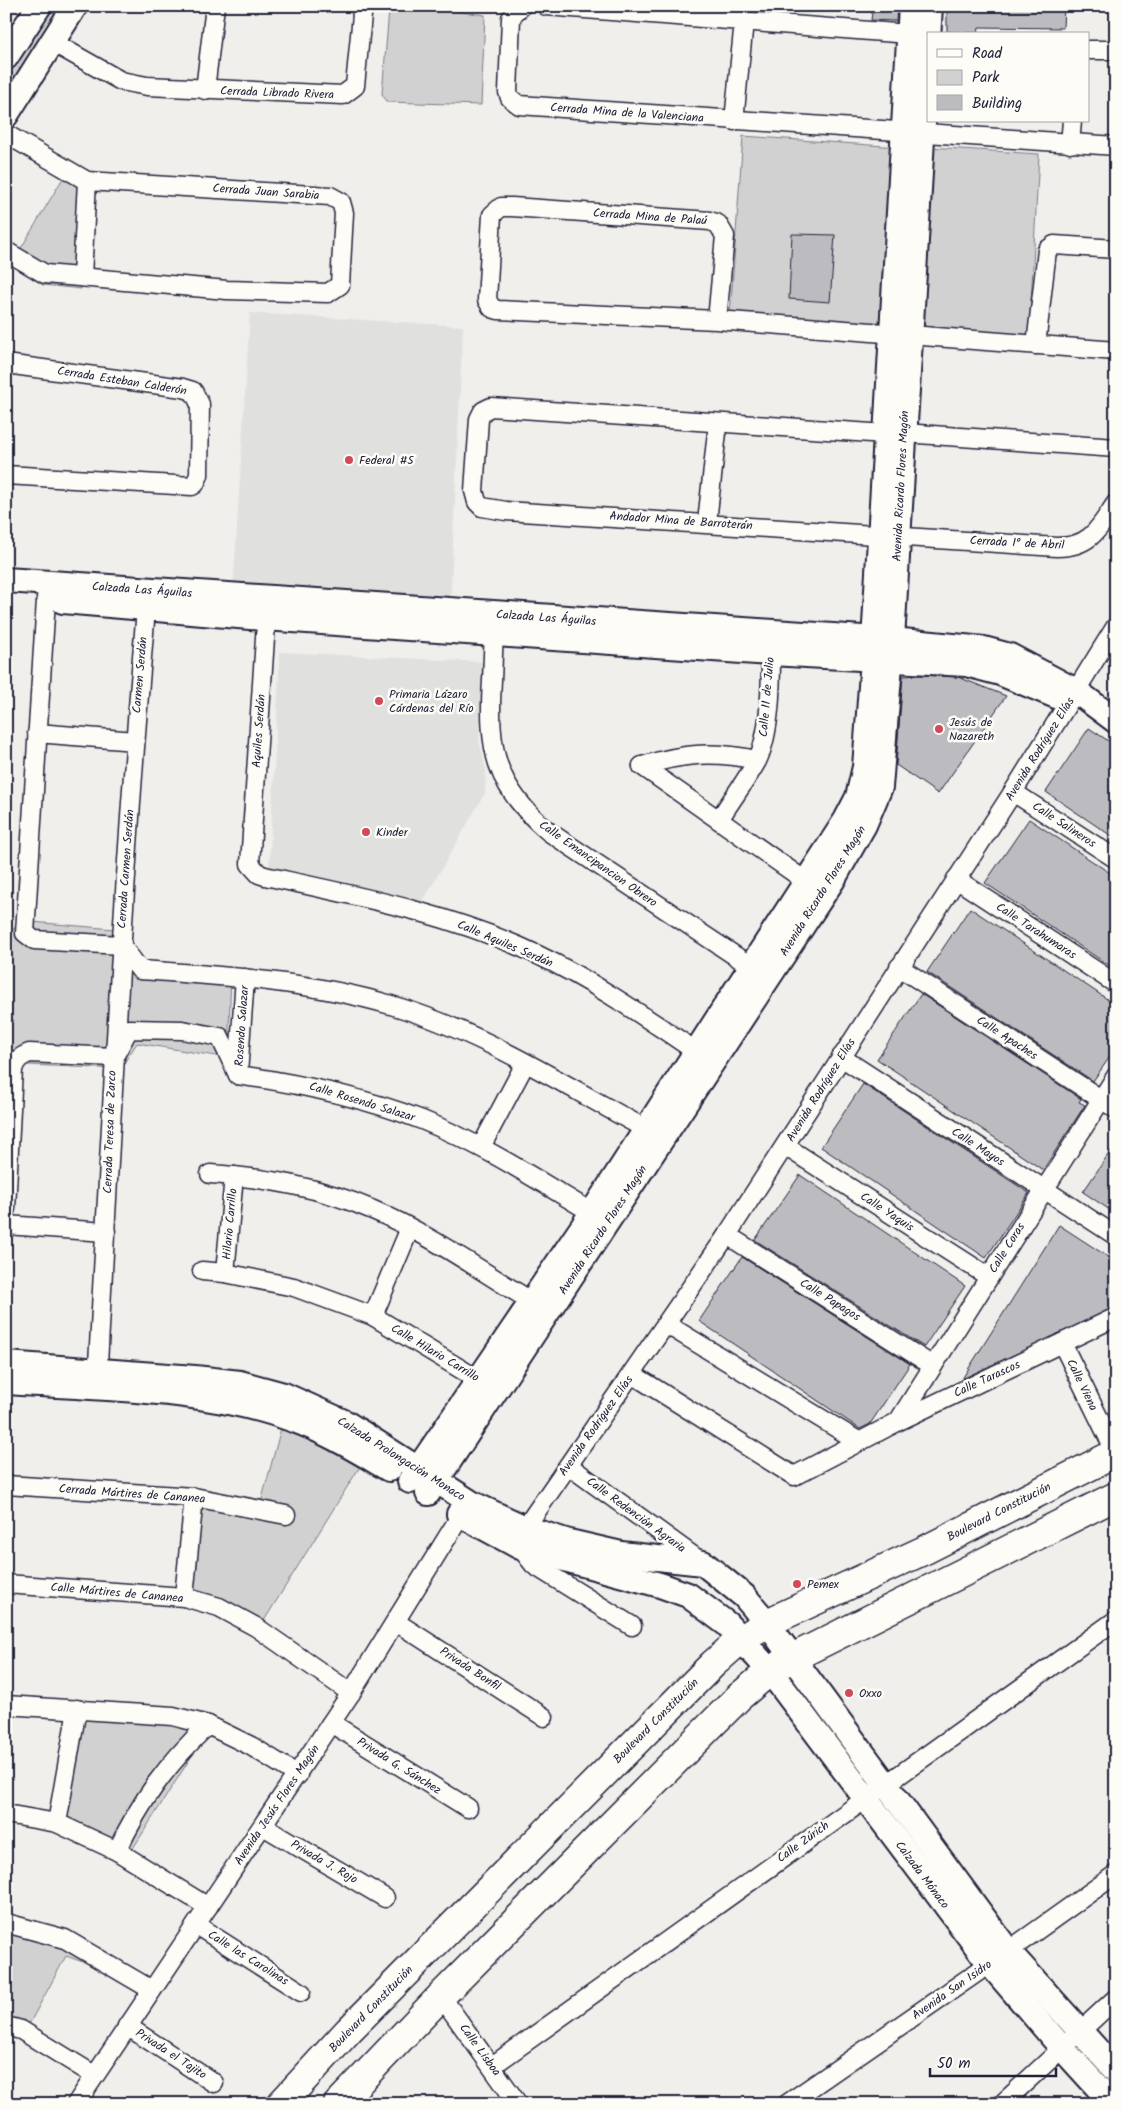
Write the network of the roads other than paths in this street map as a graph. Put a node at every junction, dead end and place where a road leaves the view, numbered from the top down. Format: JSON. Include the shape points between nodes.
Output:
{"nodes":[{"id":1,"x":39,"y":6,"type":"edge"},
{"id":2,"x":74,"y":6,"type":"edge"},
{"id":3,"x":215,"y":6,"type":"edge"},
{"id":4,"x":360,"y":6,"type":"edge"},
{"id":5,"x":546,"y":6,"type":"edge"},
{"id":6,"x":911,"y":6,"type":"edge"},
{"id":7,"x":930,"y":6,"type":"edge"},
{"id":8,"x":517,"y":12,"type":"edge"},
{"id":9,"x":744,"y":21,"type":"junction"},
{"id":10,"x":909,"y":34,"type":"junction"},
{"id":11,"x":52,"y":42,"type":"junction"},
{"id":12,"x":1090,"y":50,"type":"edge"},
{"id":13,"x":1116,"y":50,"type":"edge"},
{"id":14,"x":6,"y":57,"type":"edge"},
{"id":15,"x":205,"y":90,"type":"junction"},
{"id":16,"x":6,"y":115,"type":"edge"},
{"id":17,"x":734,"y":121,"type":"junction"},
{"id":18,"x":1072,"y":122,"type":"edge"},
{"id":19,"x":912,"y":133,"type":"junction"},
{"id":20,"x":6,"y":134,"type":"edge"},
{"id":21,"x":1070,"y":144,"type":"junction"},
{"id":22,"x":1116,"y":146,"type":"edge"},
{"id":23,"x":87,"y":181,"type":"junction"},
{"id":24,"x":1116,"y":249,"type":"edge"},
{"id":25,"x":6,"y":251,"type":"edge"},
{"id":26,"x":82,"y":276,"type":"junction"},
{"id":27,"x":717,"y":320,"type":"junction"},
{"id":28,"x":901,"y":334,"type":"junction"},
{"id":29,"x":1036,"y":345,"type":"junction"},
{"id":30,"x":1116,"y":351,"type":"edge"},
{"id":31,"x":6,"y":364,"type":"edge"},
{"id":32,"x":718,"y":423,"type":"junction"},
{"id":33,"x":895,"y":433,"type":"junction"},
{"id":34,"x":1116,"y":448,"type":"edge"},
{"id":35,"x":6,"y":475,"type":"edge"},
{"id":36,"x":1116,"y":503,"type":"edge"},
{"id":37,"x":707,"y":522,"type":"junction"},
{"id":38,"x":889,"y":536,"type":"junction"},
{"id":39,"x":6,"y":580,"type":"edge"},
{"id":40,"x":46,"y":592,"type":"junction"},
{"id":41,"x":6,"y":596,"type":"edge"},
{"id":42,"x":267,"y":608,"type":"junction"},
{"id":43,"x":146,"y":609,"type":"junction"},
{"id":44,"x":495,"y":624,"type":"junction"},
{"id":45,"x":1116,"y":626,"type":"edge"},
{"id":46,"x":771,"y":643,"type":"junction"},
{"id":47,"x":882,"y":649,"type":"junction"},
{"id":48,"x":1072,"y":697,"type":"junction"},
{"id":49,"x":1109,"y":717,"type":"edge"},
{"id":50,"x":37,"y":733,"type":"junction"},
{"id":51,"x":135,"y":741,"type":"junction"},
{"id":52,"x":757,"y":760,"type":"junction"},
{"id":53,"x":1013,"y":792,"type":"junction"},
{"id":54,"x":719,"y":820,"type":"junction"},
{"id":55,"x":1116,"y":859,"type":"edge"},
{"id":56,"x":250,"y":864,"type":"joint"},
{"id":57,"x":956,"y":879,"type":"junction"},
{"id":58,"x":807,"y":882,"type":"junction"},
{"id":59,"x":121,"y":945,"type":"junction"},
{"id":60,"x":899,"y":967,"type":"junction"},
{"id":61,"x":760,"y":973,"type":"junction"},
{"id":62,"x":245,"y":978,"type":"junction"},
{"id":63,"x":1116,"y":984,"type":"edge"},
{"id":64,"x":114,"y":1057,"type":"junction"},
{"id":65,"x":705,"y":1057,"type":"junction"},
{"id":66,"x":842,"y":1057,"type":"junction"},
{"id":67,"x":525,"y":1064,"type":"junction"},
{"id":68,"x":238,"y":1075,"type":"junction"},
{"id":69,"x":1116,"y":1076,"type":"edge"},
{"id":70,"x":1108,"y":1104,"type":"edge"},
{"id":71,"x":646,"y":1129,"type":"junction"},
{"id":72,"x":785,"y":1146,"type":"junction"},
{"id":73,"x":481,"y":1147,"type":"junction"},
{"id":74,"x":210,"y":1174,"type":"dead end"},
{"id":75,"x":234,"y":1176,"type":"junction"},
{"id":76,"x":1044,"y":1190,"type":"junction"},
{"id":77,"x":6,"y":1209,"type":"edge"},
{"id":78,"x":600,"y":1217,"type":"junction"},
{"id":79,"x":6,"y":1225,"type":"edge"},
{"id":80,"x":410,"y":1228,"type":"junction"},
{"id":81,"x":106,"y":1232,"type":"junction"},
{"id":82,"x":727,"y":1235,"type":"junction"},
{"id":83,"x":1116,"y":1236,"type":"edge"},
{"id":84,"x":202,"y":1271,"type":"dead end"},
{"id":85,"x":225,"y":1273,"type":"junction"},
{"id":86,"x":989,"y":1277,"type":"junction"},
{"id":87,"x":531,"y":1301,"type":"junction"},
{"id":88,"x":373,"y":1316,"type":"junction"},
{"id":89,"x":1116,"y":1317,"type":"edge"},
{"id":90,"x":666,"y":1324,"type":"junction"},
{"id":91,"x":1062,"y":1344,"type":"junction"},
{"id":92,"x":6,"y":1364,"type":"edge"},
{"id":93,"x":933,"y":1366,"type":"junction"},
{"id":94,"x":632,"y":1374,"type":"junction"},
{"id":95,"x":97,"y":1379,"type":"junction"},
{"id":96,"x":6,"y":1382,"type":"edge"},
{"id":97,"x":487,"y":1385,"type":"junction"},
{"id":98,"x":898,"y":1421,"type":"junction"},
{"id":99,"x":858,"y":1441,"type":"junction"},
{"id":100,"x":1116,"y":1453,"type":"edge"},
{"id":101,"x":569,"y":1466,"type":"junction"},
{"id":102,"x":422,"y":1481,"type":"junction"},
{"id":103,"x":6,"y":1485,"type":"edge"},
{"id":104,"x":1116,"y":1496,"type":"edge"},
{"id":105,"x":194,"y":1497,"type":"junction"},
{"id":106,"x":467,"y":1509,"type":"junction"},
{"id":107,"x":286,"y":1515,"type":"dead end"},
{"id":108,"x":522,"y":1538,"type":"junction"},
{"id":109,"x":703,"y":1563,"type":"junction"},
{"id":110,"x":6,"y":1584,"type":"edge"},
{"id":111,"x":184,"y":1597,"type":"junction"},
{"id":112,"x":1116,"y":1620,"type":"edge"},
{"id":113,"x":396,"y":1622,"type":"junction"},
{"id":114,"x":767,"y":1623,"type":"junction"},
{"id":115,"x":632,"y":1626,"type":"dead end"},
{"id":116,"x":740,"y":1640,"type":"junction"},
{"id":117,"x":781,"y":1664,"type":"junction"},
{"id":118,"x":351,"y":1693,"type":"junction"},
{"id":119,"x":6,"y":1705,"type":"edge"},
{"id":120,"x":77,"y":1709,"type":"junction"},
{"id":121,"x":544,"y":1717,"type":"dead end"},
{"id":122,"x":331,"y":1723,"type":"junction"},
{"id":123,"x":208,"y":1725,"type":"junction"},
{"id":124,"x":298,"y":1775,"type":"junction"},
{"id":125,"x":884,"y":1784,"type":"junction"},
{"id":126,"x":864,"y":1799,"type":"junction"},
{"id":127,"x":468,"y":1808,"type":"dead end"},
{"id":128,"x":6,"y":1814,"type":"edge"},
{"id":129,"x":57,"y":1823,"type":"junction"},
{"id":130,"x":263,"y":1826,"type":"junction"},
{"id":131,"x":117,"y":1851,"type":"junction"},
{"id":132,"x":1116,"y":1874,"type":"edge"},
{"id":133,"x":386,"y":1898,"type":"dead end"},
{"id":134,"x":208,"y":1907,"type":"junction"},
{"id":135,"x":6,"y":1923,"type":"edge"},
{"id":136,"x":196,"y":1925,"type":"junction"},
{"id":137,"x":999,"y":1958,"type":"junction"},
{"id":138,"x":152,"y":1990,"type":"junction"},
{"id":139,"x":301,"y":1992,"type":"dead end"},
{"id":140,"x":441,"y":1996,"type":"junction"},
{"id":141,"x":1116,"y":1998,"type":"edge"},
{"id":142,"x":6,"y":2026,"type":"edge"},
{"id":143,"x":127,"y":2026,"type":"junction"},
{"id":144,"x":1079,"y":2032,"type":"junction"},
{"id":145,"x":1062,"y":2048,"type":"junction"},
{"id":146,"x":492,"y":2066,"type":"junction"},
{"id":147,"x":1116,"y":2071,"type":"edge"},
{"id":148,"x":94,"y":2075,"type":"junction"},
{"id":149,"x":214,"y":2083,"type":"dead end"},
{"id":150,"x":76,"y":2104,"type":"edge"},
{"id":151,"x":281,"y":2104,"type":"edge"},
{"id":152,"x":338,"y":2104,"type":"edge"},
{"id":153,"x":518,"y":2104,"type":"edge"},
{"id":154,"x":788,"y":2104,"type":"edge"},
{"id":155,"x":1002,"y":2104,"type":"edge"},
{"id":156,"x":1113,"y":2104,"type":"edge"}],
"edges":[{"from":1,"to":14,"type":"street"},
{"from":2,"to":11,"type":"street"},
{"from":3,"to":15,"type":"street","name":"Cerrada Librado Rivera"},
{"from":4,"to":15,"type":"street","name":"Cerrada Librado Rivera","via":[[362,15],[355,86],[349,93]]},
{"from":5,"to":9,"type":"street"},
{"from":6,"to":10,"type":"street","name":"Avenida Ricardo Flores Magón"},
{"from":7,"to":19,"type":"street","name":"Avenida Ricardo Flores Magón"},
{"from":8,"to":17,"type":"street","name":"Cerrada Mina de la Valenciana","via":[[508,92],[519,105]]},
{"from":9,"to":10,"type":"street"},
{"from":9,"to":17,"type":"street"},
{"from":10,"to":19,"type":"street","name":"Avenida Ricardo Flores Magón"},
{"from":11,"to":15,"type":"street","name":"Cerrada Librado Rivera","via":[[122,81]]},
{"from":11,"to":16,"type":"street"},
{"from":12,"to":13,"type":"street"},
{"from":17,"to":19,"type":"street","name":"Cerrada Mina de la Valenciana"},
{"from":18,"to":21,"type":"street"},
{"from":19,"to":21,"type":"street","name":"Cerrada Mina de la Valenciana"},
{"from":19,"to":28,"type":"street","name":"Avenida Ricardo Flores Magón"},
{"from":20,"to":23,"type":"street","name":"Cerrada Juan Sarabia"},
{"from":21,"to":22,"type":"street","name":"Cerrada Mina de la Valenciana"},
{"from":23,"to":26,"type":"street"},
{"from":23,"to":26,"type":"street","name":"Cerrada Juan Sarabia","via":[[337,198],[344,213],[341,274],[338,288],[328,293],[227,290]]},
{"from":24,"to":29,"type":"street","via":[[1054,245],[1047,250]]},
{"from":25,"to":26,"type":"street","via":[[45,274]]},
{"from":27,"to":27,"type":"street","name":"Cerrada Mina de Palaú","via":[[492,308],[487,300],[492,215],[501,207],[512,207],[718,224],[725,236]]},
{"from":27,"to":28,"type":"street"},
{"from":28,"to":29,"type":"street"},
{"from":28,"to":33,"type":"street","name":"Avenida Ricardo Flores Magón"},
{"from":29,"to":30,"type":"street"},
{"from":31,"to":35,"type":"street","name":"Cerrada Esteban Calderón","via":[[183,388],[193,392],[200,404],[199,475],[192,486]]},
{"from":32,"to":33,"type":"street"},
{"from":32,"to":37,"type":"street"},
{"from":32,"to":37,"type":"street","name":"Andador Mina de Barroterán","via":[[497,406],[486,408],[479,419],[474,491],[482,507]]},
{"from":33,"to":34,"type":"street"},
{"from":33,"to":38,"type":"street","name":"Avenida Ricardo Flores Magón"},
{"from":36,"to":38,"type":"street","name":"Cerrada 1° de Abril","via":[[1096,532],[1083,542],[1068,547]]},
{"from":37,"to":38,"type":"street","name":"Andador Mina de Barroterán"},
{"from":38,"to":47,"type":"street","name":"Avenida Ricardo Flores Magón"},
{"from":39,"to":40,"type":"street","name":"Calzada Las Águilas"},
{"from":40,"to":41,"type":"street","name":"Calzada Las Águilas"},
{"from":40,"to":42,"type":"street","name":"Calzada Las Águilas"},
{"from":40,"to":43,"type":"street","name":"Calzada Las Águilas"},
{"from":40,"to":50,"type":"street","name":"Cerrada Carmen Serdán"},
{"from":42,"to":43,"type":"street","name":"Calzada Las Águilas"},
{"from":42,"to":44,"type":"street","name":"Calzada Las Águilas"},
{"from":42,"to":56,"type":"street","name":"Aquiles Serdán"},
{"from":43,"to":51,"type":"street","name":"Carmen Serdán"},
{"from":44,"to":46,"type":"street","name":"Calzada Las Águilas"},
{"from":44,"to":61,"type":"street","name":"Calle Emancipancion Obrero","via":[[491,741],[512,793],[549,832]]},
{"from":45,"to":48,"type":"street","name":"Avenida Rodríguez Elías"},
{"from":46,"to":47,"type":"street","name":"Calzada Las Águilas"},
{"from":46,"to":52,"type":"street","name":"Calle 11 de Julio","via":[[767,718]]},
{"from":47,"to":48,"type":"street","name":"Calzada Las Águilas","via":[[984,649],[1010,656]]},
{"from":47,"to":58,"type":"street","name":"Avenida Ricardo Flores Magón","via":[[858,797]]},
{"from":47,"to":61,"type":"street","name":"Avenida Ricardo Flores Magón","via":[[880,787],[873,806],[832,881]]},
{"from":48,"to":49,"type":"street","name":"Calzada Las Águilas"},
{"from":48,"to":53,"type":"street","name":"Avenida Rodríguez Elías"},
{"from":50,"to":51,"type":"street"},
{"from":50,"to":59,"type":"street","name":"Cerrada Carmen Serdán","via":[[26,933],[34,940]]},
{"from":51,"to":59,"type":"street","name":"Cerrada Carmen Serdán"},
{"from":52,"to":54,"type":"street","name":"Calle 11 de Julio"},
{"from":52,"to":54,"type":"street","via":[[730,754],[700,753],[642,766]]},
{"from":53,"to":55,"type":"street","name":"Calle Salineros"},
{"from":53,"to":57,"type":"street","name":"Avenida Rodríguez Elías"},
{"from":54,"to":58,"type":"street"},
{"from":56,"to":65,"type":"street","name":"Calle Aquiles Serdán","via":[[265,876],[399,905],[473,928],[530,952],[593,985]]},
{"from":57,"to":60,"type":"street","name":"Avenida Rodríguez Elías"},
{"from":57,"to":63,"type":"street","name":"Calle Tarahumaras"},
{"from":58,"to":61,"type":"street","name":"Avenida Ricardo Flores Magón"},
{"from":59,"to":62,"type":"street","via":[[140,970]]},
{"from":59,"to":64,"type":"street"},
{"from":60,"to":66,"type":"street","name":"Avenida Rodríguez Elías"},
{"from":60,"to":70,"type":"street","name":"Calle Apaches"},
{"from":61,"to":65,"type":"street","name":"Avenida Ricardo Flores Magón"},
{"from":62,"to":67,"type":"street","via":[[320,988],[392,1005],[462,1031]]},
{"from":62,"to":68,"type":"street","name":"Rosendo Salazar"},
{"from":64,"to":68,"type":"street","via":[[129,1029],[182,1030],[220,1037]]},
{"from":64,"to":77,"type":"street","name":"Cerrada Teresa de Zarco","via":[[28,1053],[18,1059],[13,1069]]},
{"from":64,"to":81,"type":"street","name":"Cerrada Teresa de Zarco"},
{"from":65,"to":71,"type":"street","name":"Avenida Ricardo Flores Magón"},
{"from":65,"to":78,"type":"street","name":"Avenida Ricardo Flores Magón"},
{"from":66,"to":72,"type":"street","name":"Avenida Rodríguez Elías"},
{"from":66,"to":76,"type":"street","name":"Calle Mayos"},
{"from":67,"to":71,"type":"street"},
{"from":67,"to":73,"type":"street"},
{"from":68,"to":73,"type":"street","name":"Calle Rosendo Salazar","via":[[301,1084],[363,1100],[423,1121]]},
{"from":69,"to":70,"type":"street","name":"Calle Coras"},
{"from":70,"to":76,"type":"street","name":"Calle Coras"},
{"from":71,"to":78,"type":"street","name":"Avenida Ricardo Flores Magón"},
{"from":72,"to":82,"type":"street","name":"Avenida Rodríguez Elías"},
{"from":72,"to":86,"type":"street","name":"Calle Yaquis"},
{"from":73,"to":78,"type":"street","name":"Calle Rosendo Salazar"},
{"from":74,"to":75,"type":"street"},
{"from":75,"to":80,"type":"street","via":[[285,1182],[330,1194]]},
{"from":75,"to":85,"type":"street","name":"Hilario Carrillo"},
{"from":76,"to":83,"type":"street","name":"Calle Mayos"},
{"from":76,"to":86,"type":"street","name":"Calle Coras"},
{"from":78,"to":87,"type":"street","name":"Avenida Ricardo Flores Magón"},
{"from":78,"to":97,"type":"street","name":"Avenida Ricardo Flores Magón"},
{"from":79,"to":81,"type":"street"},
{"from":80,"to":87,"type":"street"},
{"from":80,"to":88,"type":"street"},
{"from":81,"to":95,"type":"street","name":"Cerrada Teresa de Zarco"},
{"from":82,"to":90,"type":"street","name":"Avenida Rodríguez Elías"},
{"from":82,"to":93,"type":"street","name":"Calle Papagos"},
{"from":84,"to":85,"type":"street","name":"Calle Hilario Carrillo"},
{"from":85,"to":88,"type":"street","name":"Calle Hilario Carrillo","via":[[294,1287]]},
{"from":86,"to":93,"type":"street","name":"Calle Coras"},
{"from":87,"to":97,"type":"street","name":"Avenida Ricardo Flores Magón"},
{"from":88,"to":97,"type":"street","name":"Calle Hilario Carrillo"},
{"from":89,"to":91,"type":"street","name":"Calle Tarascos"},
{"from":90,"to":94,"type":"street","name":"Avenida Rodríguez Elías"},
{"from":90,"to":99,"type":"street"},
{"from":91,"to":98,"type":"street","name":"Calle Tarascos"},
{"from":91,"to":100,"type":"street","name":"Calle Viena"},
{"from":92,"to":95,"type":"street","name":"Calzada Prolongación Monaco"},
{"from":93,"to":98,"type":"street","name":"Calle Coras"},
{"from":94,"to":99,"type":"street","name":"Calle Tarascos","via":[[794,1476]]},
{"from":94,"to":101,"type":"street","name":"Avenida Rodríguez Elías"},
{"from":95,"to":96,"type":"street","name":"Calzada Prolongación Monaco"},
{"from":95,"to":102,"type":"street","name":"Calzada Prolongación Monaco","via":[[258,1408],[322,1432]]},
{"from":97,"to":102,"type":"street","name":"Avenida Ricardo Flores Magón"},
{"from":98,"to":99,"type":"street","name":"Calle Tarascos"},
{"from":100,"to":114,"type":"main road","name":"Boulevard Constitución","via":[[927,1549]]},
{"from":101,"to":108,"type":"street","name":"Avenida Rodríguez Elías"},
{"from":101,"to":109,"type":"street","name":"Calle Redención Agraria"},
{"from":102,"to":106,"type":"street","name":"Calzada Prolongación Monaco"},
{"from":103,"to":105,"type":"street","name":"Cerrada Mártires de Cananea"},
{"from":104,"to":117,"type":"main road"},
{"from":105,"to":107,"type":"street","name":"Cerrada Mártires de Cananea"},
{"from":105,"to":111,"type":"street"},
{"from":106,"to":108,"type":"street","name":"Calzada Prolongación Monaco"},
{"from":106,"to":113,"type":"street","name":"Avenida Jesús Flores Magón"},
{"from":108,"to":109,"type":"street","name":"Calzada Prolongación Monaco"},
{"from":108,"to":115,"type":"street","via":[[534,1565]]},
{"from":108,"to":116,"type":"street","name":"Calzada Prolongación Monaco","via":[[688,1595],[726,1624]]},
{"from":109,"to":114,"type":"street","via":[[744,1596]]},
{"from":110,"to":111,"type":"street","name":"Calle Mártires de Cananea"},
{"from":111,"to":118,"type":"street","name":"Calle Mártires de Cananea","via":[[219,1607],[256,1627]]},
{"from":112,"to":125,"type":"street","name":"Calle Zúrich"},
{"from":113,"to":118,"type":"street","name":"Avenida Jesús Flores Magón"},
{"from":113,"to":121,"type":"street","name":"Privada Bonfil"},
{"from":114,"to":116,"type":"main road","name":"Boulevard Constitución"},
{"from":114,"to":117,"type":"street","name":"Calzada Mónaco"},
{"from":116,"to":117,"type":"street","name":"Calzada Mónaco"},
{"from":116,"to":151,"type":"main road","name":"Boulevard Constitución","via":[[349,2030]]},
{"from":117,"to":125,"type":"street","name":"Calzada Mónaco"},
{"from":117,"to":126,"type":"street","name":"Calzada Mónaco"},
{"from":117,"to":140,"type":"main road","via":[[739,1697]]},
{"from":118,"to":122,"type":"street","name":"Avenida Jesús Flores Magón"},
{"from":119,"to":120,"type":"street"},
{"from":120,"to":123,"type":"street","via":[[173,1716]]},
{"from":120,"to":129,"type":"street"},
{"from":122,"to":124,"type":"street","name":"Avenida Jesús Flores Magón"},
{"from":122,"to":127,"type":"street","name":"Privada G. Sánchez"},
{"from":123,"to":124,"type":"street","via":[[251,1746]]},
{"from":123,"to":131,"type":"street","via":[[155,1783]]},
{"from":124,"to":130,"type":"street","name":"Avenida Jesús Flores Magón"},
{"from":125,"to":126,"type":"street","name":"Calle Zúrich"},
{"from":125,"to":137,"type":"street","name":"Calzada Mónaco"},
{"from":126,"to":137,"type":"street","name":"Calzada Mónaco"},
{"from":126,"to":146,"type":"street","name":"Calle Zúrich"},
{"from":128,"to":129,"type":"street"},
{"from":129,"to":131,"type":"street"},
{"from":130,"to":133,"type":"street","name":"Privada J. Rojo"},
{"from":130,"to":134,"type":"street","name":"Avenida Jesús Flores Magón"},
{"from":131,"to":134,"type":"street"},
{"from":132,"to":137,"type":"street","name":"Avenida San Isidro"},
{"from":134,"to":136,"type":"street","name":"Avenida Jesús Flores Magón"},
{"from":135,"to":138,"type":"street","via":[[65,1939]]},
{"from":136,"to":138,"type":"street","name":"Avenida Jesús Flores Magón"},
{"from":136,"to":139,"type":"street","name":"Calle las Carolinas"},
{"from":137,"to":144,"type":"street","name":"Calzada Mónaco"},
{"from":137,"to":145,"type":"street","name":"Calzada Mónaco"},
{"from":137,"to":154,"type":"street","name":"Avenida San Isidro"},
{"from":138,"to":143,"type":"street","name":"Avenida Jesús Flores Magón"},
{"from":140,"to":146,"type":"street","name":"Calle Lisboa"},
{"from":140,"to":152,"type":"main road"},
{"from":141,"to":144,"type":"street"},
{"from":142,"to":148,"type":"street","via":[[21,2030]]},
{"from":143,"to":148,"type":"street","name":"Avenida Jesús Flores Magón"},
{"from":143,"to":149,"type":"street","name":"Privada el Tajito"},
{"from":144,"to":145,"type":"street"},
{"from":144,"to":147,"type":"street","name":"Calzada Mónaco"},
{"from":145,"to":155,"type":"street"},
{"from":145,"to":156,"type":"street","name":"Calzada Mónaco"},
{"from":146,"to":153,"type":"street","name":"Calle Lisboa"},
{"from":148,"to":150,"type":"street","name":"Avenida Jesús Flores Magón"}]}
